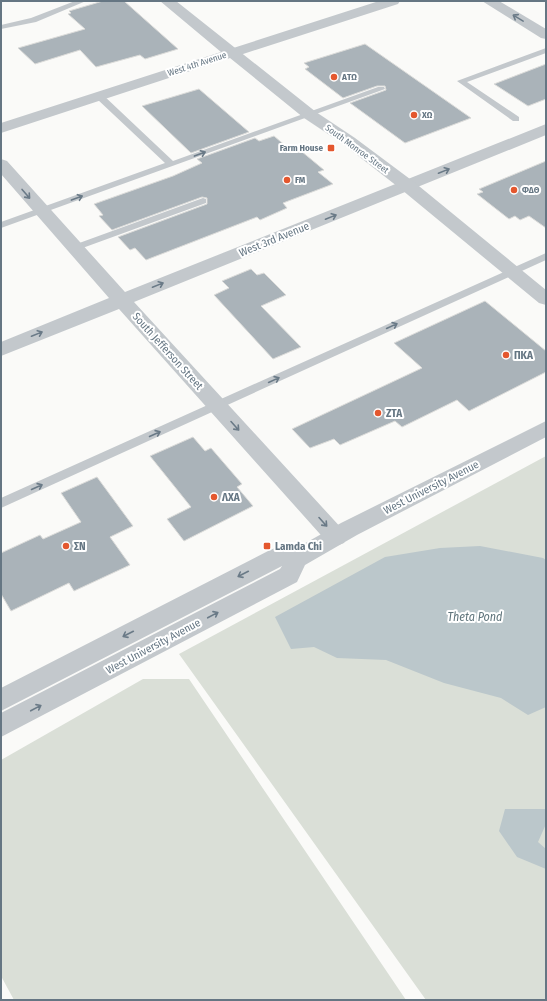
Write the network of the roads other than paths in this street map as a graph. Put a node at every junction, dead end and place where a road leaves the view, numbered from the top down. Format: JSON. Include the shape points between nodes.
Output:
{"nodes":[{"id":1,"x":82,"y":1,"type":"edge"},
{"id":2,"x":167,"y":1,"type":"edge"},
{"id":3,"x":393,"y":1,"type":"edge"},
{"id":4,"x":489,"y":1,"type":"edge"},
{"id":5,"x":1,"y":28,"type":"edge"},
{"id":6,"x":546,"y":35,"type":"edge"},
{"id":7,"x":546,"y":50,"type":"edge"},
{"id":8,"x":232,"y":53,"type":"junction"},
{"id":9,"x":381,"y":89,"type":"dead end"},
{"id":10,"x":99,"y":96,"type":"junction"},
{"id":11,"x":310,"y":115,"type":"junction"},
{"id":12,"x":516,"y":119,"type":"dead end"},
{"id":13,"x":1,"y":128,"type":"edge"},
{"id":14,"x":546,"y":129,"type":"edge"},
{"id":15,"x":1,"y":164,"type":"edge"},
{"id":16,"x":171,"y":164,"type":"junction"},
{"id":17,"x":408,"y":186,"type":"junction"},
{"id":18,"x":203,"y":201,"type":"dead end"},
{"id":19,"x":41,"y":211,"type":"junction"},
{"id":20,"x":1,"y":225,"type":"edge"},
{"id":21,"x":74,"y":248,"type":"junction"},
{"id":22,"x":546,"y":256,"type":"edge"},
{"id":23,"x":511,"y":272,"type":"junction"},
{"id":24,"x":546,"y":299,"type":"edge"},
{"id":25,"x":121,"y":300,"type":"junction"},
{"id":26,"x":1,"y":348,"type":"edge"},
{"id":27,"x":218,"y":406,"type":"junction"},
{"id":28,"x":546,"y":428,"type":"edge"},
{"id":29,"x":1,"y":503,"type":"edge"},
{"id":30,"x":336,"y":537,"type":"junction"},
{"id":31,"x":296,"y":560,"type":"junction"},
{"id":32,"x":1,"y":700,"type":"edge"},
{"id":33,"x":1,"y":726,"type":"edge"}],
"edges":[{"from":1,"to":5,"type":"lane","via":[[33,20]]},
{"from":2,"to":8,"type":"street","name":"South Monroe Street"},
{"from":3,"to":8,"type":"street","name":"West 4th Avenue"},
{"from":6,"to":4,"type":"street","one_way":true},
{"from":7,"to":12,"type":"lane","via":[[461,81]]},
{"from":8,"to":10,"type":"street","name":"West 4th Avenue"},
{"from":8,"to":11,"type":"street","name":"South Monroe Street"},
{"from":9,"to":11,"type":"lane"},
{"from":10,"to":13,"type":"street","name":"West 4th Avenue"},
{"from":10,"to":16,"type":"lane"},
{"from":16,"to":11,"type":"lane","one_way":true},
{"from":11,"to":17,"type":"street","name":"South Monroe Street"},
{"from":17,"to":14,"type":"street","name":"West 3rd Avenue","one_way":true},
{"from":15,"to":19,"type":"street","name":"South Jefferson Street","one_way":true},
{"from":19,"to":16,"type":"lane","one_way":true},
{"from":17,"to":23,"type":"street","name":"South Monroe Street"},
{"from":25,"to":17,"type":"street","name":"West 3rd Avenue","one_way":true},
{"from":18,"to":21,"type":"lane"},
{"from":19,"to":20,"type":"lane"},
{"from":19,"to":21,"type":"street","name":"South Jefferson Street"},
{"from":21,"to":25,"type":"street","name":"South Jefferson Street"},
{"from":22,"to":23,"type":"lane"},
{"from":23,"to":24,"type":"street","name":"South Monroe Street"},
{"from":27,"to":23,"type":"lane","one_way":true},
{"from":26,"to":25,"type":"street","name":"West 3rd Avenue","one_way":true},
{"from":25,"to":27,"type":"street","name":"South Jefferson Street"},
{"from":29,"to":27,"type":"lane","one_way":true},
{"from":27,"to":30,"type":"street","name":"South Jefferson Street","one_way":true},
{"from":28,"to":30,"type":"street","name":"West University Avenue"},
{"from":30,"to":31,"type":"street","name":"West University Avenue"},
{"from":31,"to":32,"type":"street","name":"West University Avenue","one_way":true,"via":[[278,556]]},
{"from":33,"to":31,"type":"street","name":"West University Avenue","one_way":true,"via":[[289,575]]}]}
